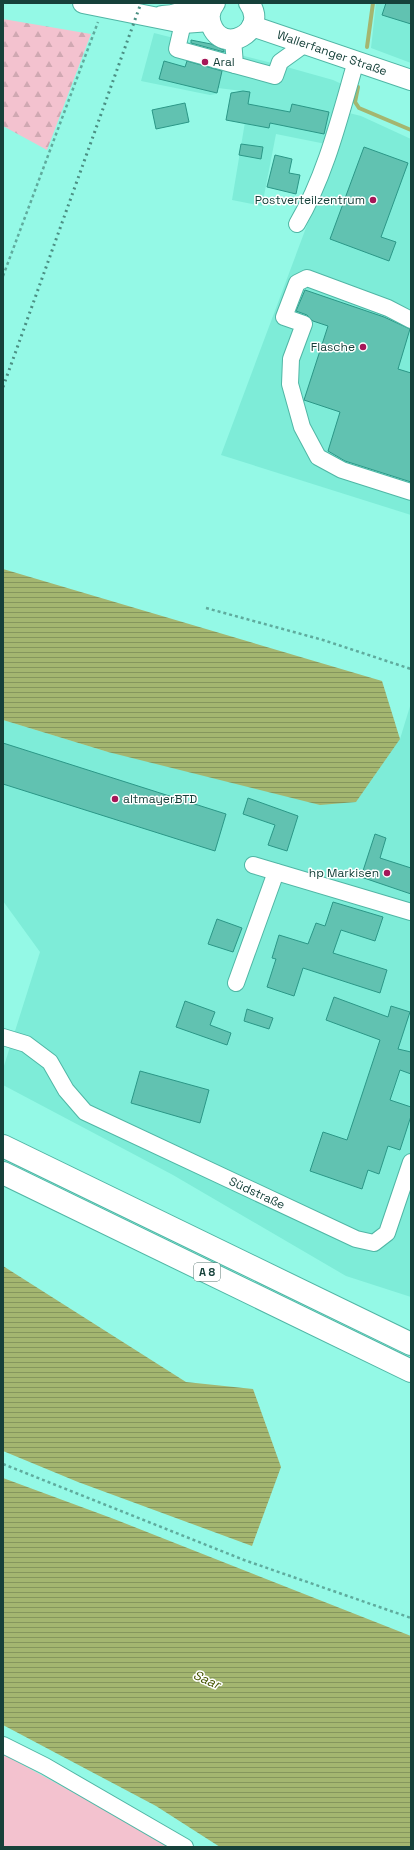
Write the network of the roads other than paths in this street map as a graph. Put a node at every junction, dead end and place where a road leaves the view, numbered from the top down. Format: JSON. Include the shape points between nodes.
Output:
{"nodes":[{"id":1,"x":83,"y":3,"type":"edge"},
{"id":2,"x":195,"y":3,"type":"edge"},
{"id":3,"x":249,"y":3,"type":"edge"},
{"id":4,"x":212,"y":12,"type":"edge"},
{"id":5,"x":150,"y":16,"type":"junction"},
{"id":6,"x":183,"y":23,"type":"junction"},
{"id":7,"x":252,"y":26,"type":"junction"},
{"id":8,"x":233,"y":39,"type":"junction"},
{"id":9,"x":305,"y":44,"type":"junction"},
{"id":10,"x":356,"y":61,"type":"junction"},
{"id":11,"x":235,"y":65,"type":"junction"},
{"id":12,"x":411,"y":80,"type":"edge"},
{"id":13,"x":297,"y":224,"type":"dead end"},
{"id":14,"x":411,"y":320,"type":"edge"},
{"id":15,"x":411,"y":492,"type":"edge"},
{"id":16,"x":253,"y":865,"type":"dead end"},
{"id":17,"x":276,"y":872,"type":"junction"},
{"id":18,"x":411,"y":912,"type":"edge"},
{"id":19,"x":236,"y":983,"type":"dead end"},
{"id":20,"x":3,"y":1038,"type":"edge"},
{"id":21,"x":3,"y":1146,"type":"edge"},
{"id":22,"x":411,"y":1162,"type":"edge"},
{"id":23,"x":3,"y":1173,"type":"edge"},
{"id":24,"x":411,"y":1344,"type":"edge"},
{"id":25,"x":411,"y":1371,"type":"edge"},
{"id":26,"x":3,"y":1745,"type":"edge"},
{"id":27,"x":185,"y":1847,"type":"edge"}],
"edges":[{"from":1,"to":5,"type":"main road"},
{"from":2,"to":5,"type":"main road","via":[[184,12],[172,16]]},
{"from":3,"to":7,"type":"main road","via":[[254,12]]},
{"from":4,"to":6,"type":"main road"},
{"from":4,"to":8,"type":"main road","via":[[212,28],[218,35]]},
{"from":5,"to":6,"type":"main road"},
{"from":6,"to":11,"type":"street","via":[[177,49]]},
{"from":7,"to":8,"type":"main road","via":[[244,35]]},
{"from":7,"to":9,"type":"main road","name":"Wallerfanger Straße"},
{"from":8,"to":11,"type":"street"},
{"from":9,"to":10,"type":"main road","name":"Wallerfanger Straße"},
{"from":9,"to":11,"type":"street","via":[[280,62],[275,76]]},
{"from":10,"to":12,"type":"main road","name":"Wallerfanger Straße"},
{"from":10,"to":13,"type":"street","via":[[331,145]]},
{"from":14,"to":15,"type":"street","via":[[388,308],[307,278],[297,283],[284,317],[304,324],[291,359],[290,384],[302,427],[318,457],[342,470]]},
{"from":16,"to":17,"type":"street"},
{"from":17,"to":18,"type":"street"},
{"from":17,"to":19,"type":"street"},
{"from":20,"to":22,"type":"street","name":"Südstraße","via":[[26,1044],[50,1062],[66,1090],[85,1112],[356,1239],[374,1243],[387,1233]]},
{"from":21,"to":24,"type":"highway","number":"A 8"},
{"from":23,"to":25,"type":"highway","number":"A 8"},
{"from":26,"to":27,"type":"street","via":[[45,1766]]}]}
